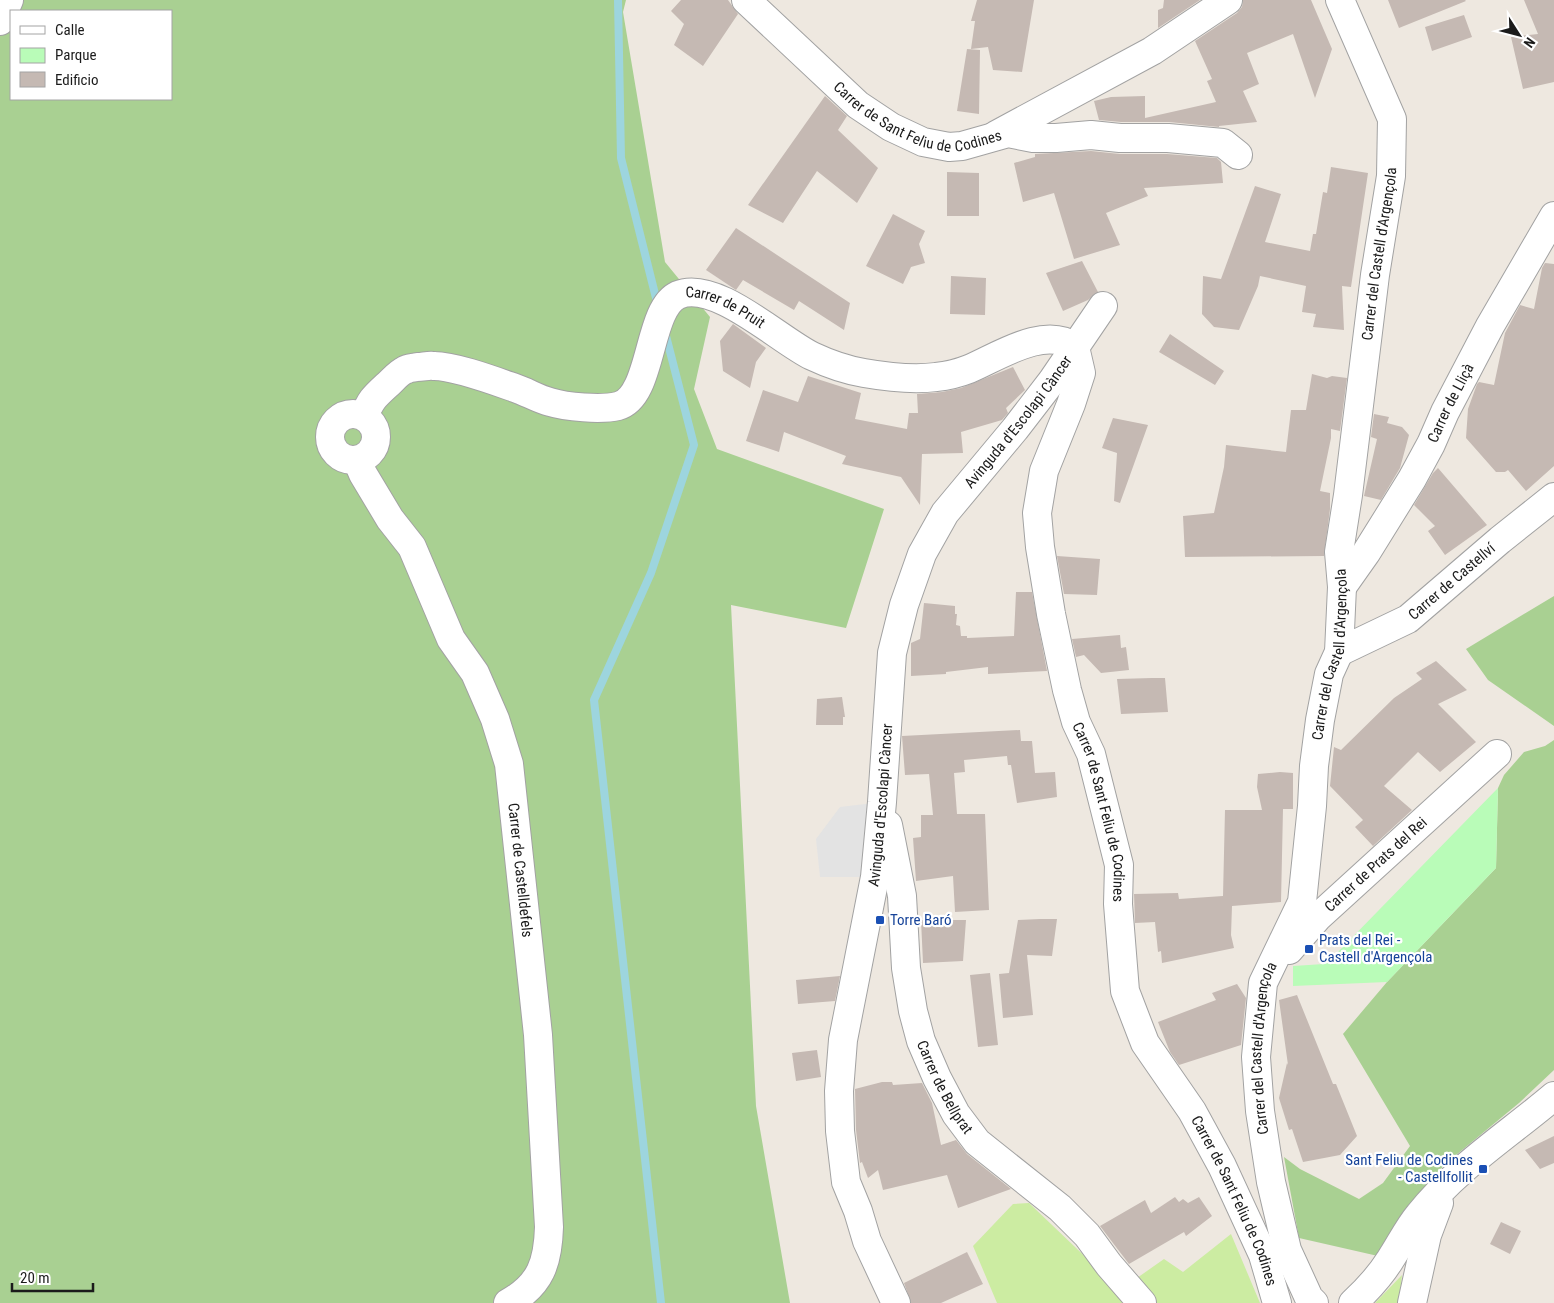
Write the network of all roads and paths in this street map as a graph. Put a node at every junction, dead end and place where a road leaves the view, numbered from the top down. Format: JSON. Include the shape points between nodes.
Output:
{"nodes":[{"id":1,"x":9,"y":0,"type":"edge"},
{"id":2,"x":746,"y":0,"type":"edge"},
{"id":3,"x":1228,"y":0,"type":"edge"},
{"id":4,"x":1340,"y":0,"type":"edge"},
{"id":5,"x":0,"y":21,"type":"edge"},
{"id":6,"x":992,"y":136,"type":"junction"},
{"id":7,"x":1238,"y":155,"type":"dead end"},
{"id":8,"x":1554,"y":216,"type":"edge"},
{"id":9,"x":1103,"y":306,"type":"dead end"},
{"id":10,"x":1075,"y":347,"type":"junction"},
{"id":11,"x":364,"y":416,"type":"junction"},
{"id":12,"x":357,"y":460,"type":"junction"},
{"id":13,"x":1554,"y":497,"type":"edge"},
{"id":14,"x":1342,"y":586,"type":"junction"},
{"id":15,"x":1339,"y":652,"type":"junction"},
{"id":16,"x":1497,"y":754,"type":"dead end"},
{"id":17,"x":882,"y":802,"type":"junction"},
{"id":18,"x":1263,"y":983,"type":"junction"},
{"id":19,"x":1554,"y":1096,"type":"edge"},
{"id":20,"x":1456,"y":1175,"type":"junction"},
{"id":21,"x":508,"y":1303,"type":"edge"},
{"id":22,"x":896,"y":1303,"type":"edge"},
{"id":23,"x":1142,"y":1303,"type":"edge"},
{"id":24,"x":1278,"y":1303,"type":"edge"},
{"id":25,"x":1314,"y":1303,"type":"edge"},
{"id":26,"x":1353,"y":1303,"type":"edge"},
{"id":27,"x":1412,"y":1303,"type":"edge"}],
"edges":[{"from":1,"to":5,"type":"street"},
{"from":2,"to":6,"type":"street","name":"Carrer de Sant Feliu de Codines","via":[[858,105],[890,127],[923,142],[949,147],[976,143]]},
{"from":3,"to":6,"type":"street","via":[[1152,51]]},
{"from":4,"to":14,"type":"street","name":"Carrer del Castell d'Argençola","via":[[1392,119],[1393,152],[1339,552]]},
{"from":6,"to":7,"type":"street","name":"Carrer de Sant Feliu de Codines","via":[[1008,133],[1033,138],[1091,135],[1176,139],[1223,143]]},
{"from":8,"to":14,"type":"street","name":"Carrer de Lliçà","via":[[1490,326],[1412,479]]},
{"from":9,"to":10,"type":"street"},
{"from":10,"to":11,"type":"street","name":"Carrer de Pruit","via":[[1067,341],[1044,340],[1018,346],[967,370],[935,377],[902,378],[863,373],[811,356],[737,308],[696,292],[677,296],[664,309],[640,380],[630,399],[618,406],[572,406],[550,402],[461,371],[434,366],[406,369],[370,401]]},
{"from":10,"to":17,"type":"street","name":"Avinguda d'Escolapi Càncer","via":[[1020,422],[945,514],[922,554],[892,653]]},
{"from":10,"to":24,"type":"street","name":"Carrer de Sant Feliu de Codines","via":[[1081,373],[1044,471],[1037,513],[1051,614],[1067,690],[1076,722],[1091,754],[1119,865],[1118,904],[1125,991],[1145,1042],[1192,1111],[1222,1166],[1263,1255]]},
{"from":11,"to":12,"type":"street","via":[[374,426],[376,440],[370,453]]},
{"from":11,"to":12,"type":"street","via":[[344,416],[331,430],[330,438],[336,453]]},
{"from":12,"to":21,"type":"street","name":"Carrer de Castelldefels","via":[[390,519],[412,547],[450,639],[475,673],[495,719],[509,764],[538,1035],[549,1227],[548,1250],[538,1277],[518,1298]]},
{"from":13,"to":15,"type":"street","name":"Carrer de Castellví","via":[[1408,619]]},
{"from":14,"to":15,"type":"street","name":"Carrer del Castell d'Argençola"},
{"from":15,"to":18,"type":"street","name":"Carrer del Castell d'Argençola","via":[[1329,674],[1319,729],[1302,902]]},
{"from":16,"to":18,"type":"street","name":"Carrer de Prats del Rei","via":[[1317,918]]},
{"from":17,"to":22,"type":"street","name":"Avinguda d'Escolapi Càncer","via":[[875,877],[843,1040],[839,1111],[846,1182],[867,1241]]},
{"from":17,"to":23,"type":"street","name":"Carrer de Bellprat","via":[[902,896],[906,968],[913,1011],[921,1041],[937,1078],[956,1114],[976,1142],[1060,1208]]},
{"from":18,"to":25,"type":"street","name":"Carrer del Castell d'Argençola","via":[[1256,1057],[1271,1182],[1288,1250]]},
{"from":19,"to":20,"type":"street"},
{"from":20,"to":26,"type":"street","via":[[1418,1215],[1375,1282]]},
{"from":20,"to":27,"type":"street","via":[[1439,1204],[1427,1235]]}]}
